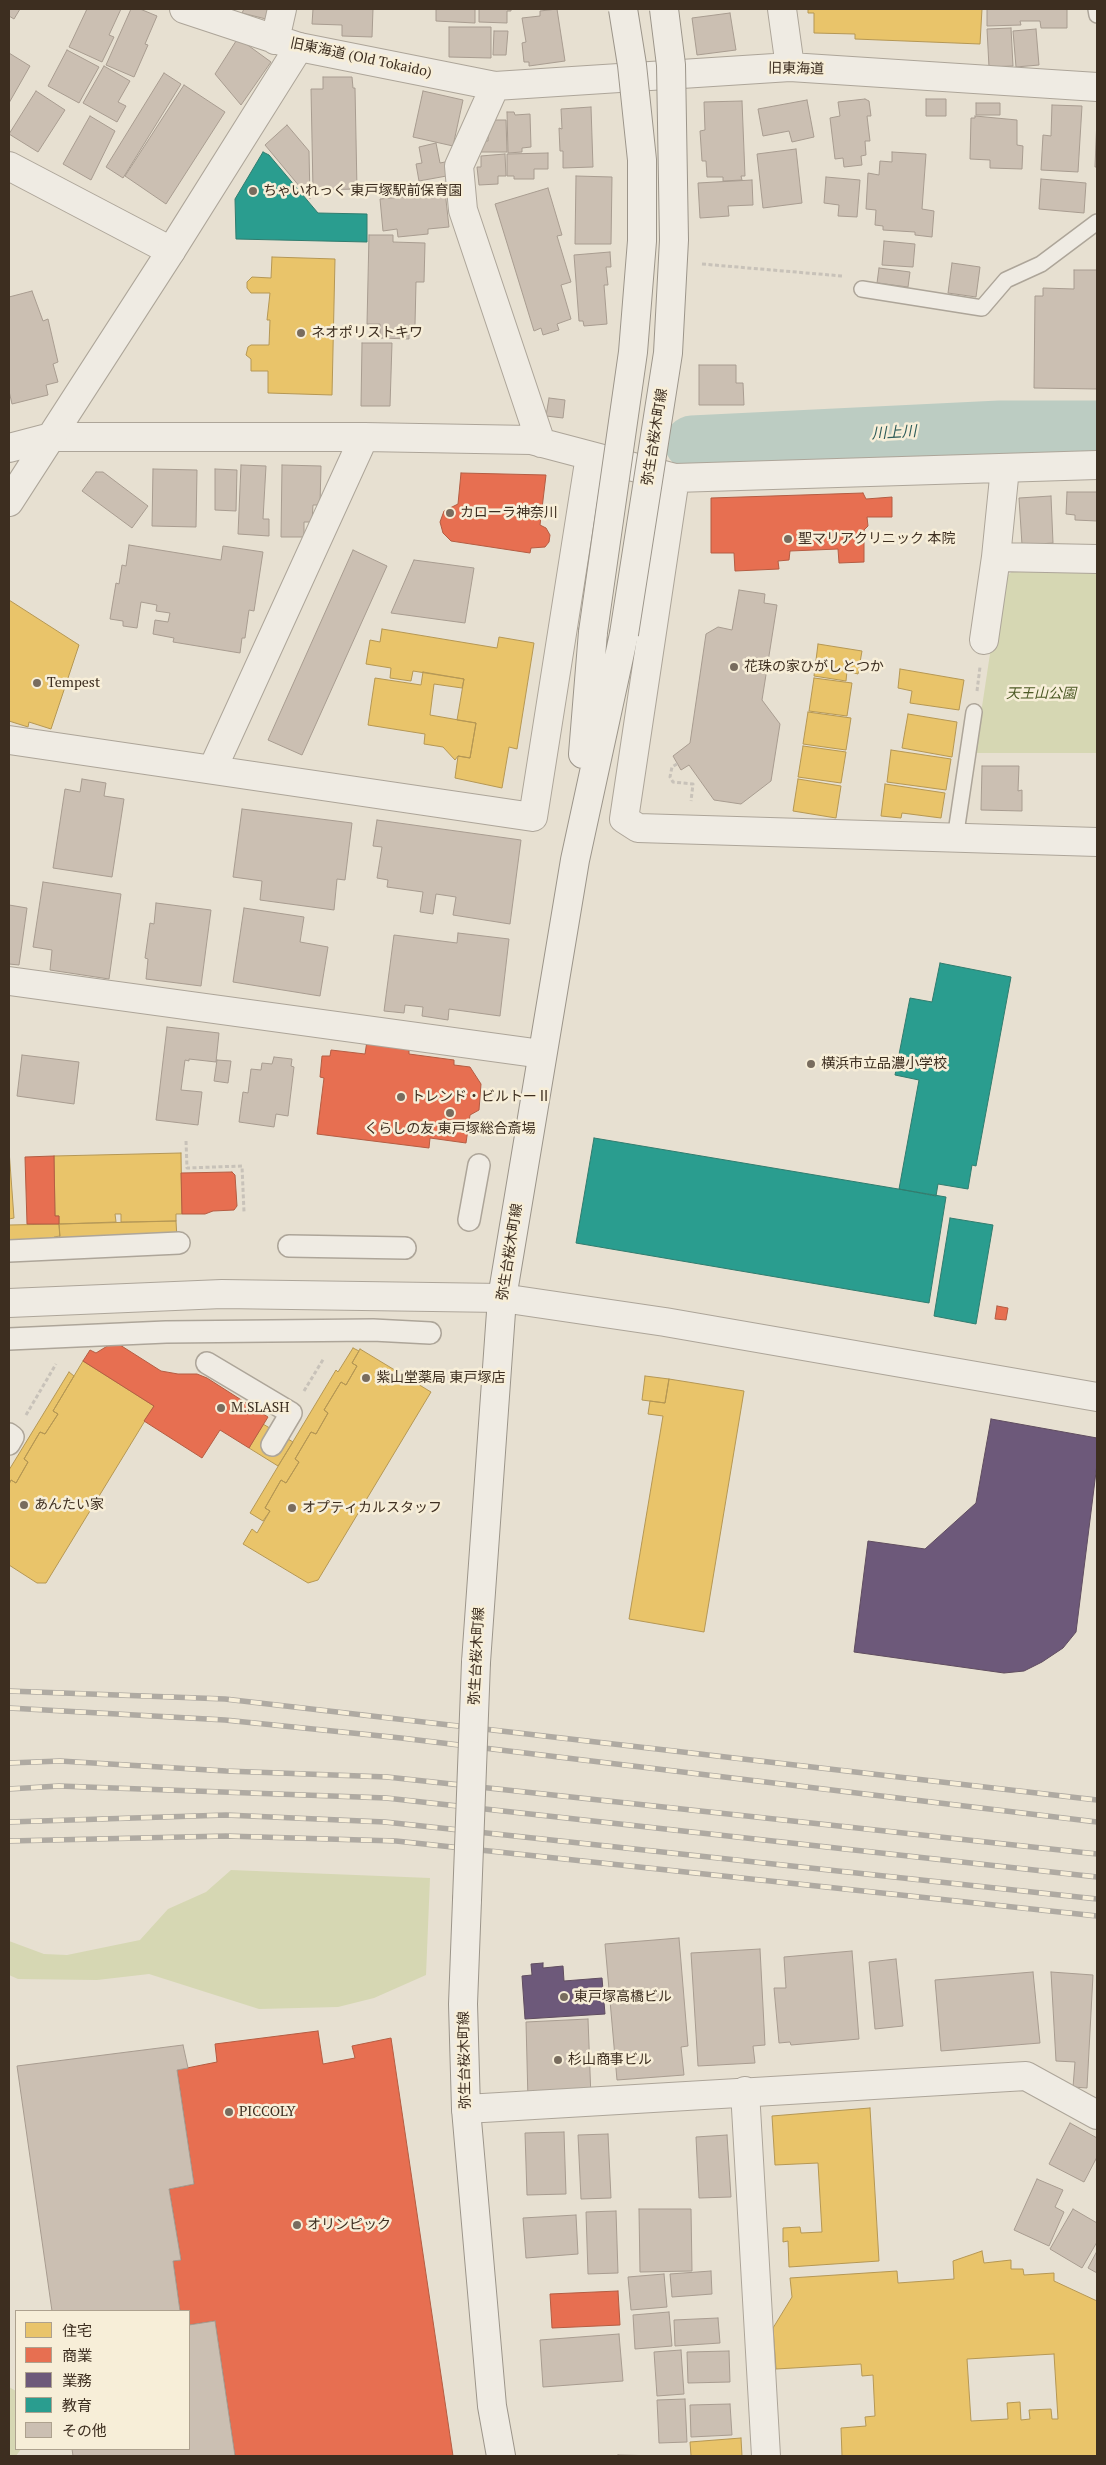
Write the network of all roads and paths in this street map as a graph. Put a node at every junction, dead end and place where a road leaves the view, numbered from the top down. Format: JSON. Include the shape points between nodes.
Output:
{"nodes":[{"id":1,"x":184,"y":9,"type":"edge"},
{"id":2,"x":282,"y":9,"type":"edge"},
{"id":3,"x":622,"y":9,"type":"edge"},
{"id":4,"x":664,"y":9,"type":"edge"},
{"id":5,"x":782,"y":9,"type":"edge"},
{"id":6,"x":1096,"y":9,"type":"edge"},
{"id":7,"x":1097,"y":15,"type":"edge"},
{"id":8,"x":287,"y":43,"type":"junction"},
{"id":9,"x":790,"y":67,"type":"junction"},
{"id":10,"x":661,"y":75,"type":"junction"},
{"id":11,"x":495,"y":86,"type":"junction"},
{"id":12,"x":1097,"y":87,"type":"edge"},
{"id":13,"x":9,"y":166,"type":"edge"},
{"id":14,"x":1097,"y":222,"type":"edge"},
{"id":15,"x":171,"y":251,"type":"junction"},
{"id":16,"x":666,"y":261,"type":"junction"},
{"id":17,"x":862,"y":288,"type":"joint"},
{"id":18,"x":51,"y":437,"type":"junction"},
{"id":19,"x":364,"y":437,"type":"junction"},
{"id":20,"x":541,"y":443,"type":"junction"},
{"id":21,"x":9,"y":448,"type":"edge"},
{"id":22,"x":590,"y":456,"type":"junction"},
{"id":23,"x":1097,"y":465,"type":"edge"},
{"id":24,"x":1005,"y":468,"type":"junction"},
{"id":25,"x":642,"y":470,"type":"junction"},
{"id":26,"x":675,"y":478,"type":"junction"},
{"id":27,"x":9,"y":502,"type":"edge"},
{"id":28,"x":996,"y":557,"type":"junction"},
{"id":29,"x":1097,"y":559,"type":"edge"},
{"id":30,"x":984,"y":640,"type":"joint"},
{"id":31,"x":974,"y":712,"type":"joint"},
{"id":32,"x":9,"y":740,"type":"edge"},
{"id":33,"x":677,"y":764,"type":"dead end"},
{"id":34,"x":213,"y":768,"type":"junction"},
{"id":35,"x":691,"y":810,"type":"dead end"},
{"id":36,"x":955,"y":839,"type":"junction"},
{"id":37,"x":1097,"y":842,"type":"edge"},
{"id":38,"x":575,"y":860,"type":"junction"},
{"id":39,"x":9,"y":981,"type":"edge"},
{"id":40,"x":542,"y":1054,"type":"junction"},
{"id":41,"x":186,"y":1141,"type":"dead end"},
{"id":42,"x":479,"y":1165,"type":"dead end"},
{"id":43,"x":244,"y":1212,"type":"dead end"},
{"id":44,"x":469,"y":1220,"type":"dead end"},
{"id":45,"x":179,"y":1243,"type":"dead end"},
{"id":46,"x":289,"y":1246,"type":"dead end"},
{"id":47,"x":405,"y":1248,"type":"dead end"},
{"id":48,"x":9,"y":1251,"type":"edge"},
{"id":49,"x":502,"y":1298,"type":"junction"},
{"id":50,"x":9,"y":1303,"type":"edge"},
{"id":51,"x":430,"y":1333,"type":"dead end"},
{"id":52,"x":9,"y":1338,"type":"edge"},
{"id":53,"x":328,"y":1351,"type":"dead end"},
{"id":54,"x":56,"y":1363,"type":"dead end"},
{"id":55,"x":207,"y":1363,"type":"dead end"},
{"id":56,"x":1097,"y":1397,"type":"edge"},
{"id":57,"x":291,"y":1413,"type":"junction"},
{"id":58,"x":10,"y":1438,"type":"edge"},
{"id":59,"x":272,"y":1445,"type":"dead end"},
{"id":60,"x":745,"y":2092,"type":"junction"},
{"id":61,"x":466,"y":2109,"type":"junction"},
{"id":62,"x":1097,"y":2115,"type":"edge"},
{"id":63,"x":502,"y":2456,"type":"edge"},
{"id":64,"x":766,"y":2456,"type":"edge"}],
"edges":[{"from":1,"to":8,"type":"street","name":"旧東海道 (Old Tokaido)"},
{"from":2,"to":8,"type":"street"},
{"from":3,"to":38,"type":"street","name":"弥生台桜木町線","bridge":true,"via":[[632,65],[642,160],[642,241],[633,352],[593,632]]},
{"from":4,"to":38,"type":"street","name":"弥生台桜木町線","bridge":true,"via":[[670,65],[674,240],[668,353],[624,634]]},
{"from":5,"to":9,"type":"street"},
{"from":6,"to":7,"type":"lane"},
{"from":8,"to":11,"type":"street","name":"旧東海道 (Old Tokaido)"},
{"from":8,"to":15,"type":"street"},
{"from":9,"to":10,"type":"street","name":"旧東海道"},
{"from":9,"to":12,"type":"street","name":"旧東海道"},
{"from":10,"to":11,"type":"street","name":"旧東海道"},
{"from":10,"to":16,"type":"street","via":[[666,137]]},
{"from":11,"to":20,"type":"street","via":[[459,166],[463,210]]},
{"from":13,"to":15,"type":"street"},
{"from":14,"to":17,"type":"lane","via":[[1040,264],[1006,280],[982,308]]},
{"from":15,"to":18,"type":"street"},
{"from":16,"to":17,"type":"path","via":[[856,277]]},
{"from":16,"to":25,"type":"street","via":[[662,330]]},
{"from":18,"to":19,"type":"street"},
{"from":18,"to":21,"type":"street"},
{"from":18,"to":27,"type":"street"},
{"from":19,"to":20,"type":"street","via":[[531,440]]},
{"from":19,"to":34,"type":"street"},
{"from":20,"to":22,"type":"street"},
{"from":22,"to":25,"type":"street"},
{"from":22,"to":34,"type":"street","via":[[533,817]]},
{"from":23,"to":24,"type":"street"},
{"from":24,"to":26,"type":"street"},
{"from":24,"to":28,"type":"street"},
{"from":25,"to":26,"type":"street"},
{"from":26,"to":36,"type":"street","via":[[624,819],[638,828]]},
{"from":28,"to":29,"type":"street"},
{"from":28,"to":30,"type":"street"},
{"from":30,"to":31,"type":"path"},
{"from":31,"to":36,"type":"lane"},
{"from":32,"to":34,"type":"street"},
{"from":33,"to":35,"type":"path","via":[[672,767],[670,777],[673,782],[692,784]]},
{"from":36,"to":37,"type":"street"},
{"from":38,"to":40,"type":"street","name":"弥生台桜木町線"},
{"from":39,"to":40,"type":"street"},
{"from":40,"to":49,"type":"street","name":"弥生台桜木町線"},
{"from":41,"to":43,"type":"path","via":[[187,1168],[242,1166]]},
{"from":42,"to":44,"type":"street"},
{"from":45,"to":48,"type":"street"},
{"from":46,"to":47,"type":"street"},
{"from":49,"to":50,"type":"street","via":[[222,1294]]},
{"from":49,"to":56,"type":"street","via":[[665,1322]]},
{"from":49,"to":61,"type":"street","name":"弥生台桜木町線","bridge":true,"via":[[476,1662],[463,2004]]},
{"from":51,"to":52,"type":"street","via":[[373,1330],[176,1332]]},
{"from":53,"to":57,"type":"path"},
{"from":54,"to":58,"type":"path"},
{"from":55,"to":57,"type":"street"},
{"from":57,"to":59,"type":"street"},
{"from":60,"to":61,"type":"street"},
{"from":60,"to":62,"type":"street","via":[[1026,2076]]},
{"from":60,"to":64,"type":"street"},
{"from":61,"to":63,"type":"street","name":"弥生台桜木町線","via":[[492,2406]]}]}
